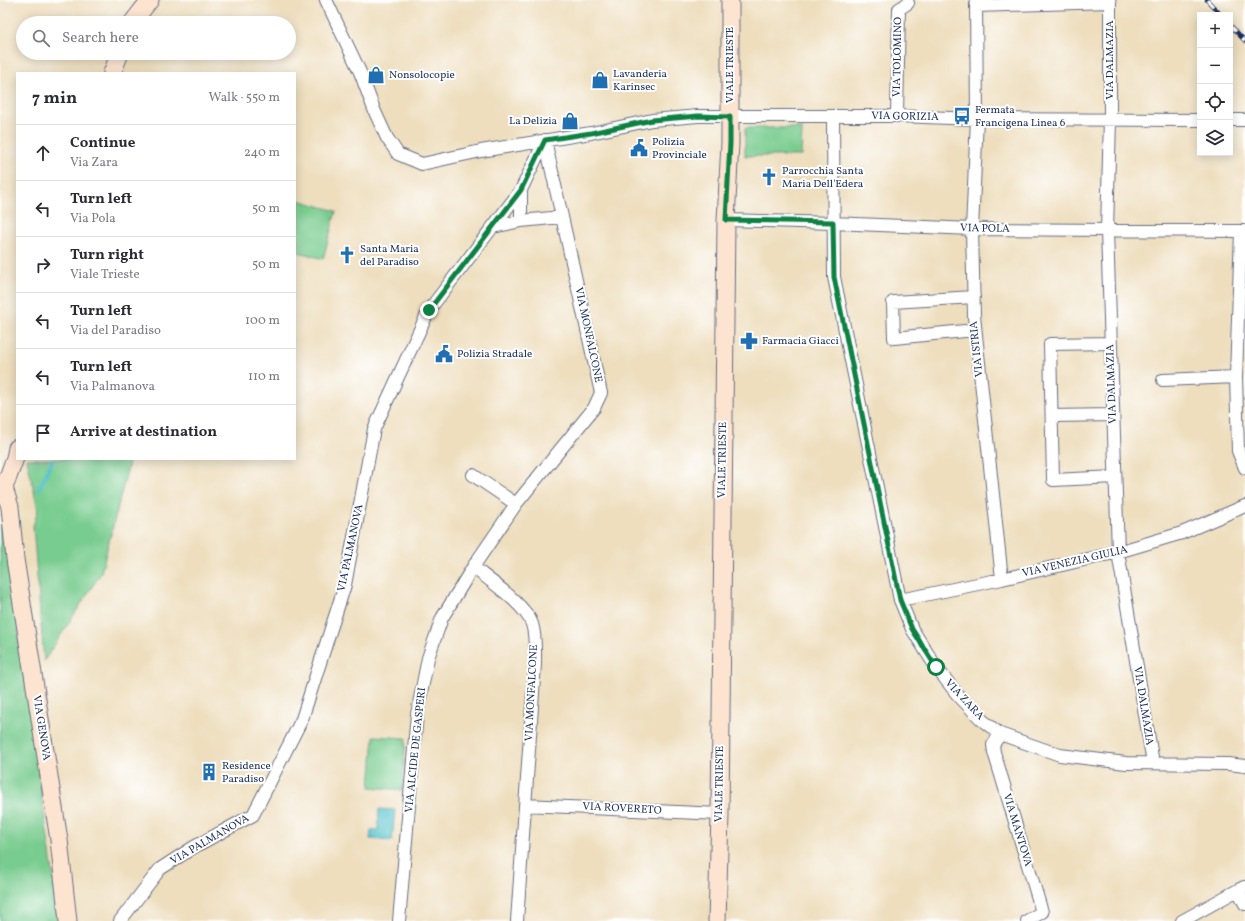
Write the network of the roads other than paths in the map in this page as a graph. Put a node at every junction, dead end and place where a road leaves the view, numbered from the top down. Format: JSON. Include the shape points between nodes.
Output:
{"nodes":[{"id":1,"x":326,"y":0,"type":"edge"},
{"id":2,"x":730,"y":0,"type":"edge"},
{"id":3,"x":144,"y":1,"type":"edge"},
{"id":4,"x":908,"y":3,"type":"dead end"},
{"id":5,"x":976,"y":3,"type":"edge"},
{"id":6,"x":135,"y":16,"type":"edge"},
{"id":7,"x":117,"y":60,"type":"edge"},
{"id":8,"x":112,"y":72,"type":"edge"},
{"id":9,"x":834,"y":116,"type":"junction"},
{"id":10,"x":897,"y":116,"type":"junction"},
{"id":11,"x":730,"y":117,"type":"junction"},
{"id":12,"x":977,"y":119,"type":"junction"},
{"id":13,"x":1110,"y":119,"type":"junction"},
{"id":14,"x":1197,"y":120,"type":"edge"},
{"id":15,"x":1233,"y":120,"type":"edge"},
{"id":16,"x":1245,"y":120,"type":"edge"},
{"id":17,"x":545,"y":140,"type":"junction"},
{"id":18,"x":521,"y":190,"type":"junction"},
{"id":19,"x":562,"y":217,"type":"junction"},
{"id":20,"x":726,"y":220,"type":"junction"},
{"id":21,"x":521,"y":222,"type":"junction"},
{"id":22,"x":833,"y":222,"type":"junction"},
{"id":23,"x":493,"y":227,"type":"junction"},
{"id":24,"x":972,"y":229,"type":"junction"},
{"id":25,"x":1107,"y":230,"type":"junction"},
{"id":26,"x":1243,"y":231,"type":"edge"},
{"id":27,"x":974,"y":296,"type":"junction"},
{"id":28,"x":975,"y":330,"type":"junction"},
{"id":29,"x":1111,"y":343,"type":"junction"},
{"id":30,"x":1236,"y":377,"type":"junction"},
{"id":31,"x":1163,"y":380,"type":"dead end"},
{"id":32,"x":1113,"y":415,"type":"junction"},
{"id":33,"x":1052,"y":416,"type":"junction"},
{"id":34,"x":16,"y":444,"type":"edge"},
{"id":35,"x":16,"y":453,"type":"edge"},
{"id":36,"x":0,"y":465,"type":"edge"},
{"id":37,"x":1245,"y":468,"type":"edge"},
{"id":38,"x":473,"y":475,"type":"dead end"},
{"id":39,"x":1115,"y":477,"type":"junction"},
{"id":40,"x":3,"y":488,"type":"edge"},
{"id":41,"x":516,"y":504,"type":"junction"},
{"id":42,"x":1245,"y":506,"type":"edge"},
{"id":43,"x":0,"y":520,"type":"edge"},
{"id":44,"x":13,"y":535,"type":"junction"},
{"id":45,"x":1118,"y":552,"type":"junction"},
{"id":46,"x":473,"y":567,"type":"junction"},
{"id":47,"x":1002,"y":579,"type":"junction"},
{"id":48,"x":900,"y":600,"type":"junction"},
{"id":49,"x":1000,"y":734,"type":"junction"},
{"id":50,"x":1153,"y":763,"type":"junction"},
{"id":51,"x":1245,"y":766,"type":"edge"},
{"id":52,"x":525,"y":805,"type":"junction"},
{"id":53,"x":720,"y":814,"type":"junction"},
{"id":54,"x":1242,"y":888,"type":"edge"},
{"id":55,"x":1245,"y":904,"type":"edge"},
{"id":56,"x":68,"y":921,"type":"edge"},
{"id":57,"x":120,"y":921,"type":"edge"},
{"id":58,"x":398,"y":921,"type":"edge"},
{"id":59,"x":517,"y":921,"type":"edge"},
{"id":60,"x":717,"y":921,"type":"edge"},
{"id":61,"x":1027,"y":921,"type":"edge"},
{"id":62,"x":1182,"y":921,"type":"edge"}],
"edges":[{"from":1,"to":17,"type":"street","name":"VIA GORIZIA","via":[[387,138],[398,154],[422,164]]},
{"from":2,"to":11,"type":"main road","name":"VIALE TRIESTE"},
{"from":3,"to":6,"type":"main road"},
{"from":4,"to":10,"type":"street","name":"VIA TOLOMINO","via":[[899,8]]},
{"from":5,"to":12,"type":"street","name":"VIA ISTRIA"},
{"from":5,"to":13,"type":"street","name":"VIA DALMAZIA","via":[[1110,2]]},
{"from":7,"to":8,"type":"main road"},
{"from":9,"to":10,"type":"street","name":"VIA GORIZIA"},
{"from":9,"to":11,"type":"street","name":"VIA GORIZIA"},
{"from":9,"to":22,"type":"street","name":"VIA ZARA"},
{"from":10,"to":12,"type":"street","name":"VIA GORIZIA"},
{"from":11,"to":17,"type":"street","name":"VIA GORIZIA","via":[[698,116],[652,120]]},
{"from":11,"to":20,"type":"main road","name":"VIALE TRIESTE"},
{"from":12,"to":13,"type":"street","name":"VIA GORIZIA"},
{"from":12,"to":24,"type":"street","name":"VIA ISTRIA"},
{"from":13,"to":14,"type":"street","name":"VIA GORIZIA"},
{"from":13,"to":25,"type":"street","name":"VIA DALMAZIA"},
{"from":15,"to":16,"type":"street"},
{"from":17,"to":18,"type":"street","name":"VIA PALMANOVA"},
{"from":17,"to":19,"type":"street","name":"VIA MONFALCONE"},
{"from":18,"to":21,"type":"street"},
{"from":18,"to":23,"type":"street","name":"VIA PALMANOVA"},
{"from":19,"to":21,"type":"street"},
{"from":19,"to":41,"type":"street","name":"VIA MONFALCONE","via":[[601,393],[594,408]]},
{"from":20,"to":22,"type":"street","name":"VIA POLA"},
{"from":20,"to":53,"type":"main road","name":"VIALE TRIESTE"},
{"from":21,"to":23,"type":"street"},
{"from":22,"to":24,"type":"street","name":"VIA POLA"},
{"from":22,"to":48,"type":"street","name":"VIA ZARA","via":[[834,277]]},
{"from":23,"to":57,"type":"street","name":"VIA PALMANOVA","via":[[429,310],[374,428],[345,585],[302,719],[253,815],[160,869]]},
{"from":24,"to":25,"type":"street","name":"VIA POLA"},
{"from":24,"to":27,"type":"street","name":"VIA ISTRIA"},
{"from":25,"to":26,"type":"street","name":"VIA POLA"},
{"from":25,"to":29,"type":"street","name":"VIA DALMAZIA"},
{"from":26,"to":30,"type":"street"},
{"from":27,"to":28,"type":"street","name":"VIA ISTRIA"},
{"from":27,"to":28,"type":"street","via":[[893,302],[894,338]]},
{"from":28,"to":47,"type":"street","name":"VIA ISTRIA"},
{"from":29,"to":32,"type":"street","name":"VIA DALMAZIA"},
{"from":29,"to":33,"type":"street","via":[[1050,344]]},
{"from":30,"to":31,"type":"street"},
{"from":30,"to":37,"type":"street","via":[[1238,451]]},
{"from":32,"to":33,"type":"street"},
{"from":32,"to":39,"type":"street","name":"VIA DALMAZIA"},
{"from":33,"to":39,"type":"street","via":[[1053,480]]},
{"from":34,"to":36,"type":"main road"},
{"from":35,"to":40,"type":"main road","name":"VIA GENOVA"},
{"from":38,"to":41,"type":"street"},
{"from":39,"to":45,"type":"street","name":"VIA DALMAZIA"},
{"from":40,"to":44,"type":"main road","name":"VIA GENOVA","via":[[10,507]]},
{"from":41,"to":46,"type":"street","name":"VIA MONFALCONE"},
{"from":42,"to":45,"type":"street","name":"VIA VENEZIA GIULIA","via":[[1182,533]]},
{"from":43,"to":44,"type":"main road"},
{"from":44,"to":56,"type":"main road","name":"VIA GENOVA","via":[[59,840]]},
{"from":45,"to":47,"type":"street","name":"VIA VENEZIA GIULIA"},
{"from":45,"to":50,"type":"street","name":"VIA DALMAZIA"},
{"from":46,"to":52,"type":"street","name":"VIA MONFALCONE","via":[[522,608],[532,623],[535,664]]},
{"from":46,"to":58,"type":"street","name":"VIA ALCIDE DE GASPERI","via":[[442,618],[428,658],[417,714]]},
{"from":47,"to":48,"type":"street","name":"VIA VENEZIA GIULIA"},
{"from":48,"to":49,"type":"street","name":"VIA ZARA","via":[[912,629],[936,667],[957,694],[982,720]]},
{"from":49,"to":50,"type":"street","name":"VIA ZARA","via":[[1060,755],[1126,763]]},
{"from":49,"to":61,"type":"street","name":"VIA MANTOVA","via":[[993,745],[994,752],[1042,912]]},
{"from":50,"to":51,"type":"street","name":"VIA ZARA"},
{"from":52,"to":53,"type":"street","name":"VIA ROVERETO"},
{"from":52,"to":59,"type":"street","name":"VIA MONFALCONE"},
{"from":53,"to":60,"type":"main road","name":"VIALE TRIESTE"},
{"from":54,"to":55,"type":"street"},
{"from":54,"to":62,"type":"street"}]}
